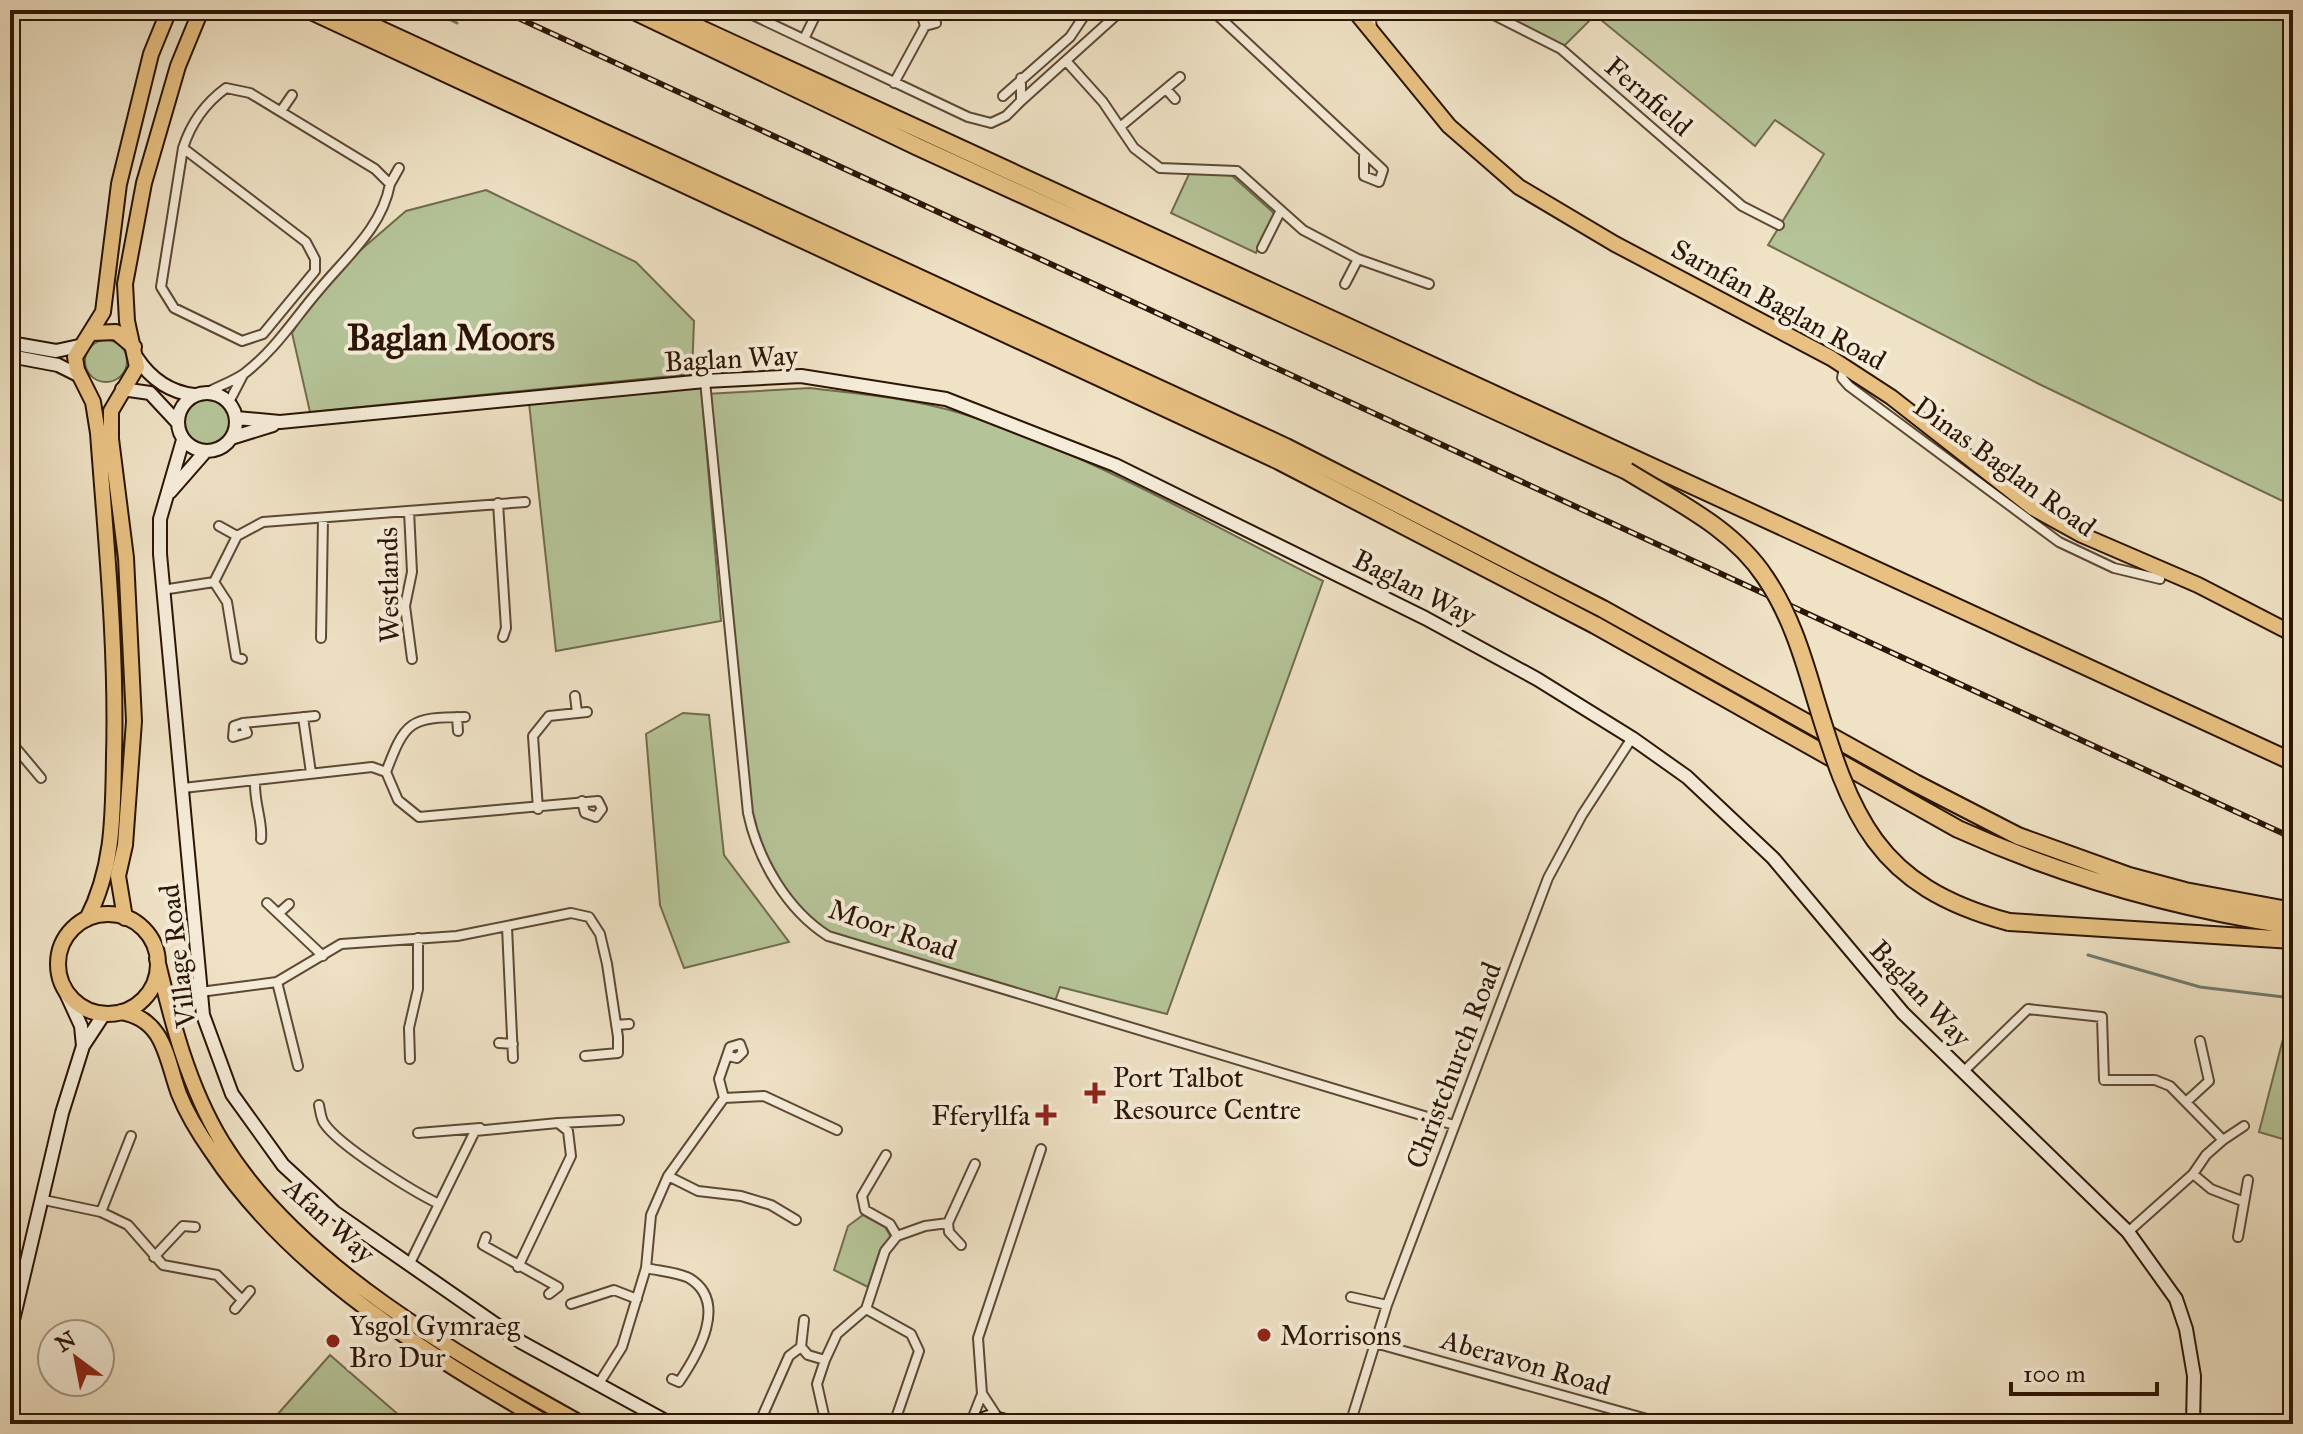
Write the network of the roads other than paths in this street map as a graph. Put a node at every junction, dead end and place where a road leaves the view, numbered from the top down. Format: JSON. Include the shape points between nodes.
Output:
{"nodes":[{"id":1,"x":169,"y":10,"type":"edge"},
{"id":2,"x":201,"y":10,"type":"edge"},
{"id":3,"x":309,"y":10,"type":"edge"},
{"id":4,"x":338,"y":10,"type":"edge"},
{"id":5,"x":632,"y":10,"type":"edge"},
{"id":6,"x":660,"y":10,"type":"edge"},
{"id":7,"x":742,"y":10,"type":"edge"},
{"id":8,"x":818,"y":10,"type":"edge"},
{"id":9,"x":1088,"y":10,"type":"edge"},
{"id":10,"x":1122,"y":10,"type":"edge"},
{"id":11,"x":1212,"y":10,"type":"edge"},
{"id":12,"x":1354,"y":10,"type":"edge"},
{"id":13,"x":1370,"y":10,"type":"edge"},
{"id":14,"x":1484,"y":10,"type":"edge"},
{"id":15,"x":925,"y":26,"type":"dead end"},
{"id":16,"x":1372,"y":30,"type":"junction"},
{"id":17,"x":804,"y":39,"type":"junction"},
{"id":18,"x":1067,"y":62,"type":"junction"},
{"id":19,"x":1180,"y":77,"type":"dead end"},
{"id":20,"x":1021,"y":78,"type":"junction"},
{"id":21,"x":894,"y":83,"type":"junction"},
{"id":22,"x":1167,"y":90,"type":"junction"},
{"id":23,"x":292,"y":95,"type":"dead end"},
{"id":24,"x":1003,"y":96,"type":"dead end"},
{"id":25,"x":1175,"y":99,"type":"dead end"},
{"id":26,"x":1021,"y":101,"type":"junction"},
{"id":27,"x":281,"y":111,"type":"junction"},
{"id":28,"x":1120,"y":127,"type":"junction"},
{"id":29,"x":183,"y":148,"type":"junction"},
{"id":30,"x":1364,"y":156,"type":"dead end"},
{"id":31,"x":399,"y":168,"type":"dead end"},
{"id":32,"x":390,"y":184,"type":"junction"},
{"id":33,"x":1280,"y":212,"type":"junction"},
{"id":34,"x":1779,"y":225,"type":"dead end"},
{"id":35,"x":1262,"y":248,"type":"dead end"},
{"id":36,"x":1358,"y":259,"type":"junction"},
{"id":37,"x":1345,"y":284,"type":"dead end"},
{"id":38,"x":1429,"y":284,"type":"dead end"},
{"id":39,"x":92,"y":333,"type":"junction"},
{"id":40,"x":10,"y":343,"type":"edge"},
{"id":41,"x":79,"y":346,"type":"junction"},
{"id":42,"x":136,"y":352,"type":"junction"},
{"id":43,"x":10,"y":356,"type":"edge"},
{"id":44,"x":1844,"y":367,"type":"junction"},
{"id":45,"x":243,"y":375,"type":"junction"},
{"id":46,"x":80,"y":376,"type":"junction"},
{"id":47,"x":705,"y":381,"type":"junction"},
{"id":48,"x":122,"y":389,"type":"junction"},
{"id":49,"x":200,"y":394,"type":"junction"},
{"id":50,"x":229,"y":402,"type":"junction"},
{"id":51,"x":236,"y":418,"type":"junction"},
{"id":52,"x":177,"y":422,"type":"junction"},
{"id":53,"x":280,"y":422,"type":"junction"},
{"id":54,"x":231,"y":438,"type":"junction"},
{"id":55,"x":183,"y":440,"type":"junction"},
{"id":56,"x":205,"y":452,"type":"junction"},
{"id":57,"x":167,"y":496,"type":"junction"},
{"id":58,"x":525,"y":502,"type":"dead end"},
{"id":59,"x":498,"y":503,"type":"junction"},
{"id":60,"x":409,"y":511,"type":"junction"},
{"id":61,"x":323,"y":518,"type":"junction"},
{"id":62,"x":219,"y":526,"type":"dead end"},
{"id":63,"x":2082,"y":535,"type":"joint"},
{"id":64,"x":237,"y":536,"type":"junction"},
{"id":65,"x":2160,"y":579,"type":"dead end"},
{"id":66,"x":214,"y":582,"type":"junction"},
{"id":67,"x":162,"y":590,"type":"junction"},
{"id":68,"x":2293,"y":634,"type":"edge"},
{"id":69,"x":503,"y":637,"type":"dead end"},
{"id":70,"x":321,"y":638,"type":"dead end"},
{"id":71,"x":242,"y":659,"type":"dead end"},
{"id":72,"x":412,"y":659,"type":"dead end"},
{"id":73,"x":575,"y":696,"type":"dead end"},
{"id":74,"x":315,"y":716,"type":"dead end"},
{"id":75,"x":303,"y":717,"type":"junction"},
{"id":76,"x":243,"y":723,"type":"dead end"},
{"id":77,"x":458,"y":731,"type":"dead end"},
{"id":78,"x":1632,"y":738,"type":"junction"},
{"id":79,"x":10,"y":741,"type":"edge"},
{"id":80,"x":2293,"y":762,"type":"edge"},
{"id":81,"x":386,"y":772,"type":"junction"},
{"id":82,"x":311,"y":773,"type":"junction"},
{"id":83,"x":41,"y":778,"type":"dead end"},
{"id":84,"x":255,"y":781,"type":"junction"},
{"id":85,"x":183,"y":788,"type":"junction"},
{"id":86,"x":582,"y":801,"type":"dead end"},
{"id":87,"x":538,"y":809,"type":"junction"},
{"id":88,"x":261,"y":839,"type":"dead end"},
{"id":89,"x":267,"y":903,"type":"dead end"},
{"id":90,"x":289,"y":904,"type":"dead end"},
{"id":91,"x":2293,"y":911,"type":"edge"},
{"id":92,"x":279,"y":913,"type":"junction"},
{"id":93,"x":125,"y":918,"type":"junction"},
{"id":94,"x":87,"y":919,"type":"junction"},
{"id":95,"x":2293,"y":926,"type":"edge"},
{"id":96,"x":507,"y":927,"type":"junction"},
{"id":97,"x":418,"y":938,"type":"junction"},
{"id":98,"x":2293,"y":940,"type":"edge"},
{"id":99,"x":323,"y":956,"type":"junction"},
{"id":100,"x":157,"y":959,"type":"junction"},
{"id":101,"x":277,"y":982,"type":"junction"},
{"id":102,"x":65,"y":991,"type":"junction"},
{"id":103,"x":200,"y":992,"type":"junction"},
{"id":104,"x":121,"y":1012,"type":"junction"},
{"id":105,"x":104,"y":1014,"type":"junction"},
{"id":106,"x":629,"y":1024,"type":"dead end"},
{"id":107,"x":616,"y":1025,"type":"junction"},
{"id":108,"x":2200,"y":1041,"type":"dead end"},
{"id":109,"x":499,"y":1043,"type":"dead end"},
{"id":110,"x":513,"y":1044,"type":"junction"},
{"id":111,"x":83,"y":1046,"type":"junction"},
{"id":112,"x":585,"y":1056,"type":"dead end"},
{"id":113,"x":728,"y":1056,"type":"dead end"},
{"id":114,"x":513,"y":1058,"type":"dead end"},
{"id":115,"x":410,"y":1059,"type":"dead end"},
{"id":116,"x":298,"y":1066,"type":"dead end"},
{"id":117,"x":1963,"y":1072,"type":"junction"},
{"id":118,"x":724,"y":1098,"type":"junction"},
{"id":119,"x":2186,"y":1102,"type":"junction"},
{"id":120,"x":319,"y":1105,"type":"dead end"},
{"id":121,"x":619,"y":1120,"type":"dead end"},
{"id":122,"x":558,"y":1123,"type":"junction"},
{"id":123,"x":1454,"y":1125,"type":"junction"},
{"id":124,"x":2244,"y":1126,"type":"dead end"},
{"id":125,"x":480,"y":1128,"type":"junction"},
{"id":126,"x":837,"y":1130,"type":"dead end"},
{"id":127,"x":418,"y":1133,"type":"dead end"},
{"id":128,"x":131,"y":1136,"type":"dead end"},
{"id":129,"x":2223,"y":1140,"type":"junction"},
{"id":130,"x":1041,"y":1149,"type":"dead end"},
{"id":131,"x":886,"y":1155,"type":"dead end"},
{"id":132,"x":975,"y":1164,"type":"dead end"},
{"id":133,"x":2193,"y":1174,"type":"junction"},
{"id":134,"x":668,"y":1176,"type":"junction"},
{"id":135,"x":2248,"y":1180,"type":"dead end"},
{"id":136,"x":44,"y":1200,"type":"junction"},
{"id":137,"x":2242,"y":1201,"type":"junction"},
{"id":138,"x":439,"y":1204,"type":"junction"},
{"id":139,"x":101,"y":1212,"type":"junction"},
{"id":140,"x":796,"y":1220,"type":"dead end"},
{"id":141,"x":948,"y":1223,"type":"junction"},
{"id":142,"x":195,"y":1227,"type":"dead end"},
{"id":143,"x":2128,"y":1232,"type":"junction"},
{"id":144,"x":897,"y":1236,"type":"junction"},
{"id":145,"x":486,"y":1237,"type":"dead end"},
{"id":146,"x":2238,"y":1237,"type":"dead end"},
{"id":147,"x":961,"y":1245,"type":"dead end"},
{"id":148,"x":154,"y":1257,"type":"junction"},
{"id":149,"x":409,"y":1265,"type":"junction"},
{"id":150,"x":518,"y":1267,"type":"junction"},
{"id":151,"x":646,"y":1268,"type":"junction"},
{"id":152,"x":250,"y":1291,"type":"dead end"},
{"id":153,"x":549,"y":1294,"type":"dead end"},
{"id":154,"x":1351,"y":1297,"type":"dead end"},
{"id":155,"x":637,"y":1299,"type":"junction"},
{"id":156,"x":242,"y":1300,"type":"junction"},
{"id":157,"x":571,"y":1304,"type":"dead end"},
{"id":158,"x":1387,"y":1305,"type":"junction"},
{"id":159,"x":235,"y":1309,"type":"dead end"},
{"id":160,"x":866,"y":1309,"type":"junction"},
{"id":161,"x":804,"y":1320,"type":"dead end"},
{"id":162,"x":10,"y":1333,"type":"edge"},
{"id":163,"x":1375,"y":1343,"type":"junction"},
{"id":164,"x":801,"y":1347,"type":"junction"},
{"id":165,"x":825,"y":1360,"type":"junction"},
{"id":166,"x":672,"y":1379,"type":"dead end"},
{"id":167,"x":598,"y":1385,"type":"junction"},
{"id":168,"x":982,"y":1394,"type":"junction"},
{"id":169,"x":897,"y":1415,"type":"dead end"},
{"id":170,"x":762,"y":1417,"type":"dead end"},
{"id":171,"x":998,"y":1418,"type":"junction"},
{"id":172,"x":970,"y":1423,"type":"edge"},
{"id":173,"x":548,"y":1424,"type":"edge"},
{"id":174,"x":582,"y":1424,"type":"edge"},
{"id":175,"x":671,"y":1424,"type":"edge"},
{"id":176,"x":826,"y":1424,"type":"edge"},
{"id":177,"x":1019,"y":1424,"type":"edge"},
{"id":178,"x":1350,"y":1424,"type":"edge"},
{"id":179,"x":1665,"y":1424,"type":"edge"},
{"id":180,"x":2193,"y":1424,"type":"edge"}],
"edges":[{"from":1,"to":39,"type":"main road","via":[[151,54],[119,184],[109,284]]},
{"from":2,"to":42,"type":"main road","via":[[178,66],[144,183],[125,284]]},
{"from":3,"to":95,"type":"highway","via":[[1279,461],[1595,625],[1958,829],[2122,892]]},
{"from":4,"to":91,"type":"highway","via":[[1286,447],[1603,609],[2018,836],[2171,887]]},
{"from":5,"to":98,"type":"highway","bridge":true,"via":[[890,134],[1627,471],[1702,517],[1764,575],[1784,609],[1840,776],[1879,846],[1917,884],[1943,900],[2009,922]]},
{"from":6,"to":80,"type":"highway"},
{"from":7,"to":17,"type":"street"},
{"from":8,"to":17,"type":"street"},
{"from":9,"to":20,"type":"street","via":[[1070,37]]},
{"from":10,"to":18,"type":"street"},
{"from":11,"to":30,"type":"street"},
{"from":12,"to":16,"type":"main road","name":"Sarnfan Baglan Road"},
{"from":13,"to":16,"type":"street"},
{"from":14,"to":34,"type":"street","name":"Fernfield","via":[[1561,49],[1742,206]]},
{"from":15,"to":21,"type":"street"},
{"from":16,"to":44,"type":"main road","name":"Sarnfan Baglan Road","via":[[1449,126],[1519,187]]},
{"from":17,"to":21,"type":"street"},
{"from":18,"to":26,"type":"street"},
{"from":18,"to":28,"type":"street"},
{"from":19,"to":22,"type":"street"},
{"from":20,"to":24,"type":"street"},
{"from":20,"to":26,"type":"street"},
{"from":21,"to":26,"type":"street","via":[[991,123]]},
{"from":22,"to":25,"type":"street"},
{"from":22,"to":28,"type":"street"},
{"from":23,"to":27,"type":"street"},
{"from":27,"to":29,"type":"street","via":[[250,93],[226,88],[189,127]]},
{"from":27,"to":32,"type":"street","via":[[375,169]]},
{"from":28,"to":33,"type":"street","via":[[1134,148],[1160,168],[1237,171]]},
{"from":29,"to":29,"type":"street","via":[[161,287],[165,298],[230,337],[242,341],[263,334],[315,271],[315,259],[306,242]]},
{"from":31,"to":32,"type":"street"},
{"from":32,"to":45,"type":"street","via":[[386,206],[349,258],[284,337]]},
{"from":33,"to":35,"type":"street"},
{"from":33,"to":36,"type":"street"},
{"from":36,"to":37,"type":"street"},
{"from":36,"to":38,"type":"street"},
{"from":39,"to":41,"type":"main road"},
{"from":39,"to":42,"type":"main road","via":[[116,332]]},
{"from":40,"to":41,"type":"street","via":[[56,351]]},
{"from":41,"to":46,"type":"main road","via":[[75,363]]},
{"from":42,"to":48,"type":"main road","via":[[134,375]]},
{"from":42,"to":49,"type":"street","via":[[146,371],[168,388]]},
{"from":43,"to":46,"type":"street","via":[[58,365]]},
{"from":44,"to":63,"type":"main road","name":"Sarnfan Baglan Road","via":[[1891,397],[2033,508]]},
{"from":44,"to":65,"type":"street","name":"Dinas Baglan Road","via":[[1842,378],[1849,386],[2048,535],[2114,568]]},
{"from":45,"to":49,"type":"street"},
{"from":45,"to":50,"type":"street"},
{"from":46,"to":94,"type":"main road","via":[[93,402],[98,433],[115,637],[111,846],[100,894]]},
{"from":47,"to":53,"type":"street","name":"Baglan Way"},
{"from":47,"to":78,"type":"street","name":"Baglan Way","via":[[801,376],[946,399],[1115,465],[1425,618]]},
{"from":47,"to":123,"type":"street","name":"Moor Road","via":[[748,813],[766,863],[807,921],[828,936]]},
{"from":48,"to":52,"type":"street","via":[[150,393]]},
{"from":48,"to":93,"type":"main road","via":[[111,411],[111,439],[126,558],[134,721],[118,876]]},
{"from":49,"to":50,"type":"street"},
{"from":49,"to":52,"type":"street","via":[[182,406]]},
{"from":50,"to":51,"type":"street"},
{"from":51,"to":53,"type":"street","name":"Baglan Way"},
{"from":51,"to":54,"type":"street"},
{"from":52,"to":55,"type":"street"},
{"from":53,"to":54,"type":"street","name":"Baglan Way"},
{"from":54,"to":56,"type":"street","via":[[220,449]]},
{"from":55,"to":56,"type":"street"},
{"from":55,"to":57,"type":"street","name":"Village Road"},
{"from":56,"to":57,"type":"street"},
{"from":57,"to":67,"type":"street","name":"Village Road","via":[[160,519]]},
{"from":58,"to":59,"type":"street","name":"Westlands"},
{"from":59,"to":60,"type":"street","name":"Westlands"},
{"from":59,"to":69,"type":"street"},
{"from":60,"to":61,"type":"street","name":"Westlands"},
{"from":60,"to":72,"type":"street","name":"Westlands","via":[[412,572],[405,606]]},
{"from":61,"to":64,"type":"street","name":"Westlands","via":[[263,522]]},
{"from":61,"to":70,"type":"street"},
{"from":62,"to":64,"type":"street"},
{"from":63,"to":68,"type":"main road","name":"Dinas Baglan Road","via":[[2198,585]]},
{"from":64,"to":66,"type":"street"},
{"from":66,"to":67,"type":"street"},
{"from":66,"to":71,"type":"street","via":[[227,602],[236,657]]},
{"from":67,"to":85,"type":"street","name":"Village Road"},
{"from":73,"to":87,"type":"street","via":[[582,713],[549,716],[533,736]]},
{"from":74,"to":75,"type":"street"},
{"from":75,"to":76,"type":"street"},
{"from":75,"to":82,"type":"street"},
{"from":77,"to":81,"type":"street","via":[[461,717],[407,727]]},
{"from":78,"to":117,"type":"street","name":"Baglan Way","via":[[1687,777],[1773,858],[1886,994]]},
{"from":78,"to":123,"type":"street","name":"Christchurch Road","via":[[1548,878]]},
{"from":79,"to":83,"type":"street"},
{"from":81,"to":82,"type":"street","via":[[372,767]]},
{"from":81,"to":87,"type":"street","via":[[398,800],[419,817]]},
{"from":82,"to":84,"type":"street"},
{"from":84,"to":85,"type":"street"},
{"from":84,"to":88,"type":"street"},
{"from":85,"to":103,"type":"street","name":"Village Road"},
{"from":86,"to":87,"type":"street"},
{"from":89,"to":92,"type":"street"},
{"from":90,"to":92,"type":"street"},
{"from":92,"to":99,"type":"street"},
{"from":93,"to":94,"type":"main road"},
{"from":93,"to":100,"type":"main road","via":[[147,934]]},
{"from":94,"to":102,"type":"main road","via":[[73,928],[58,958]]},
{"from":96,"to":97,"type":"street"},
{"from":96,"to":107,"type":"street","via":[[571,913],[589,917],[600,934]]},
{"from":96,"to":110,"type":"street"},
{"from":97,"to":99,"type":"street","via":[[341,944]]},
{"from":97,"to":115,"type":"street"},
{"from":99,"to":101,"type":"street"},
{"from":100,"to":104,"type":"main road","via":[[157,973],[145,998]]},
{"from":100,"to":174,"type":"main road","name":"Afan Way","via":[[198,1097],[251,1183],[321,1252],[383,1301],[476,1365]]},
{"from":101,"to":103,"type":"street"},
{"from":101,"to":116,"type":"street"},
{"from":102,"to":105,"type":"main road","via":[[75,1003]]},
{"from":102,"to":111,"type":"street","via":[[81,1026]]},
{"from":103,"to":149,"type":"street","name":"Village Road","via":[[218,1062],[259,1135],[309,1191]]},
{"from":104,"to":105,"type":"main road"},
{"from":104,"to":173,"type":"main road","name":"Afan Way","via":[[149,1022],[160,1035],[181,1097],[212,1152],[280,1235],[372,1311],[467,1377]]},
{"from":105,"to":111,"type":"street"},
{"from":106,"to":107,"type":"street"},
{"from":107,"to":112,"type":"street","via":[[618,1053]]},
{"from":108,"to":119,"type":"street","via":[[2209,1081]]},
{"from":109,"to":110,"type":"street"},
{"from":110,"to":114,"type":"street"},
{"from":111,"to":136,"type":"street"},
{"from":113,"to":118,"type":"street","via":[[719,1079]]},
{"from":117,"to":119,"type":"street","via":[[2028,1009],[2093,1013],[2102,1017],[2104,1080],[2155,1080]]},
{"from":117,"to":143,"type":"street","name":"Baglan Way"},
{"from":118,"to":126,"type":"street","via":[[764,1096]]},
{"from":118,"to":134,"type":"street"},
{"from":119,"to":129,"type":"street"},
{"from":120,"to":138,"type":"street","via":[[323,1123],[408,1189]]},
{"from":121,"to":122,"type":"street"},
{"from":122,"to":125,"type":"street"},
{"from":122,"to":150,"type":"street","via":[[568,1131],[571,1156]]},
{"from":123,"to":158,"type":"street","name":"Christchurch Road"},
{"from":124,"to":129,"type":"street"},
{"from":125,"to":127,"type":"street"},
{"from":125,"to":138,"type":"street"},
{"from":128,"to":139,"type":"street"},
{"from":129,"to":133,"type":"street"},
{"from":130,"to":168,"type":"street","via":[[978,1338]]},
{"from":131,"to":144,"type":"street","via":[[862,1196],[865,1210],[890,1224]]},
{"from":132,"to":141,"type":"street"},
{"from":133,"to":137,"type":"street","via":[[2211,1189]]},
{"from":133,"to":143,"type":"street"},
{"from":134,"to":140,"type":"street","via":[[698,1191],[771,1205]]},
{"from":134,"to":151,"type":"street","via":[[651,1215]]},
{"from":135,"to":137,"type":"street"},
{"from":136,"to":139,"type":"street"},
{"from":136,"to":162,"type":"street"},
{"from":137,"to":146,"type":"street"},
{"from":138,"to":149,"type":"street"},
{"from":139,"to":148,"type":"street","via":[[128,1225]]},
{"from":141,"to":144,"type":"street"},
{"from":141,"to":147,"type":"street"},
{"from":142,"to":148,"type":"street","via":[[183,1226]]},
{"from":143,"to":180,"type":"street","name":"Baglan Way","via":[[2176,1299],[2194,1376]]},
{"from":144,"to":160,"type":"street","via":[[885,1251]]},
{"from":145,"to":150,"type":"street","via":[[483,1245]]},
{"from":148,"to":156,"type":"street","via":[[163,1265],[217,1275]]},
{"from":149,"to":167,"type":"street","name":"Village Road","via":[[521,1342]]},
{"from":150,"to":153,"type":"street","via":[[558,1287]]},
{"from":151,"to":155,"type":"street"},
{"from":151,"to":166,"type":"street","via":[[687,1277],[701,1287],[710,1305],[690,1366],[679,1382]]},
{"from":152,"to":156,"type":"street"},
{"from":154,"to":158,"type":"street"},
{"from":155,"to":157,"type":"street","via":[[614,1290]]},
{"from":155,"to":167,"type":"street","via":[[622,1347]]},
{"from":156,"to":159,"type":"street"},
{"from":158,"to":163,"type":"street","name":"Christchurch Road"},
{"from":160,"to":165,"type":"street","via":[[837,1334]]},
{"from":160,"to":169,"type":"street","via":[[911,1334],[919,1351]]},
{"from":161,"to":164,"type":"street"},
{"from":163,"to":178,"type":"street","name":"Christchurch Road"},
{"from":163,"to":179,"type":"street","name":"Aberavon Road"},
{"from":164,"to":165,"type":"street"},
{"from":164,"to":170,"type":"street","via":[[789,1356]]},
{"from":165,"to":176,"type":"street","via":[[817,1384]]},
{"from":167,"to":175,"type":"street","name":"Village Road"},
{"from":168,"to":171,"type":"street"},
{"from":168,"to":172,"type":"street"},
{"from":171,"to":172,"type":"street"},
{"from":171,"to":177,"type":"street"}]}
